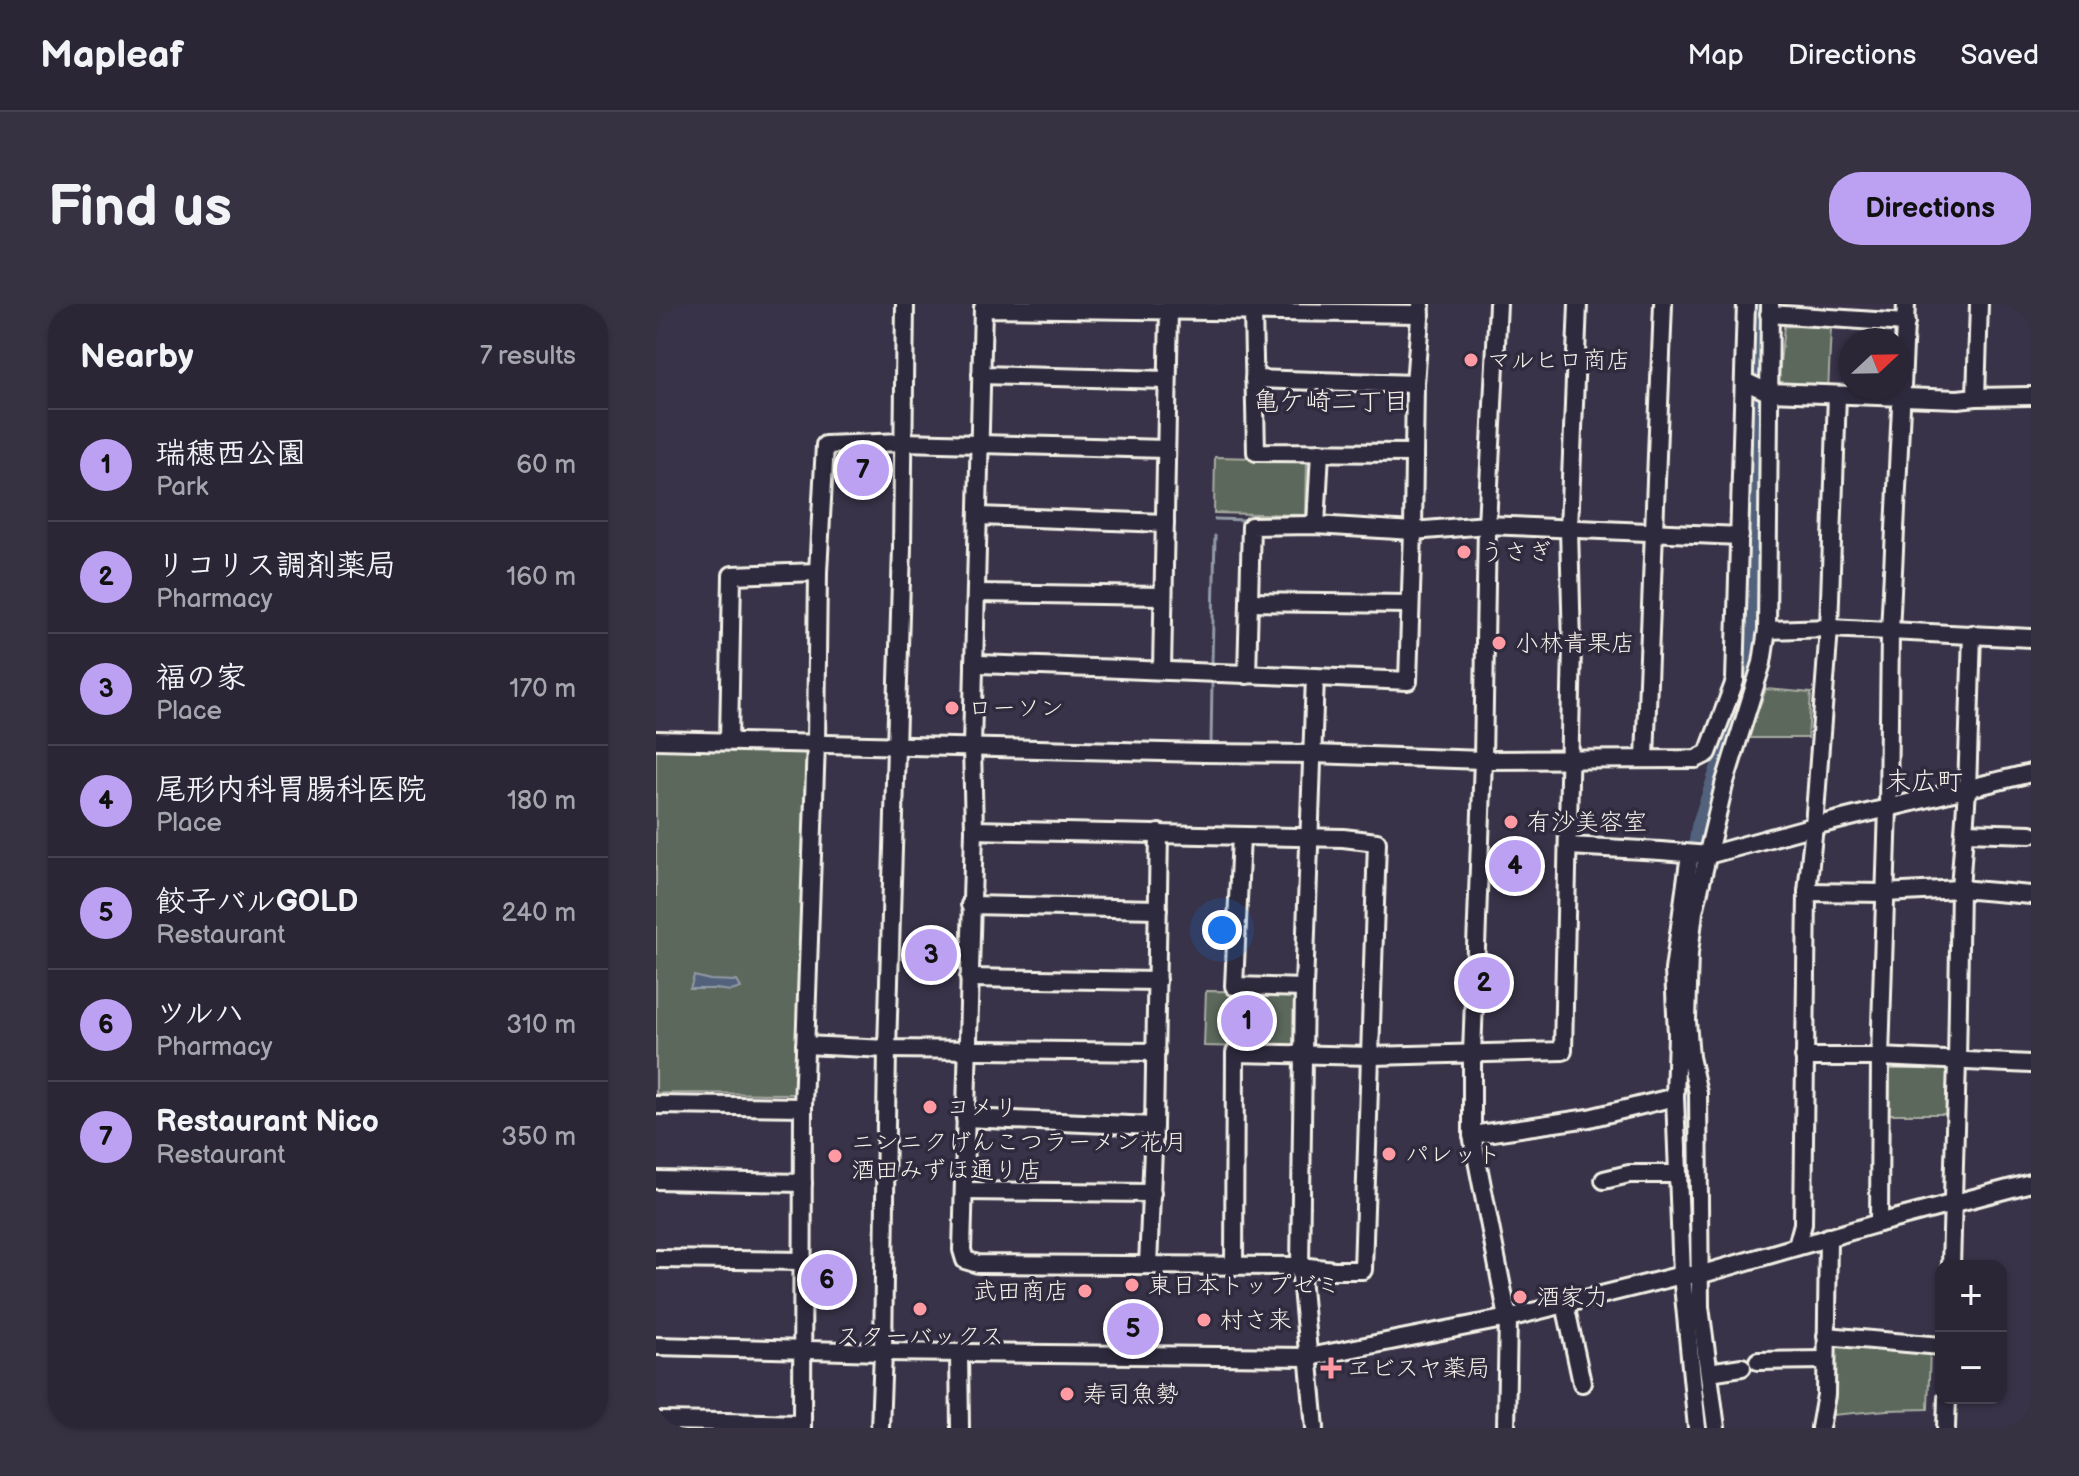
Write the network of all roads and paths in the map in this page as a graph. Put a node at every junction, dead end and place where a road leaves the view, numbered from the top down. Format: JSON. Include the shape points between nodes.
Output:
{"nodes":[{"id":1,"x":905,"y":304,"type":"edge"},
{"id":2,"x":1498,"y":304,"type":"edge"},
{"id":3,"x":1578,"y":304,"type":"edge"},
{"id":4,"x":1663,"y":304,"type":"edge"},
{"id":5,"x":1746,"y":304,"type":"edge"},
{"id":6,"x":1906,"y":304,"type":"edge"},
{"id":7,"x":1979,"y":304,"type":"edge"},
{"id":8,"x":1421,"y":309,"type":"edge"},
{"id":9,"x":1770,"y":309,"type":"edge"},
{"id":10,"x":1169,"y":310,"type":"junction"},
{"id":11,"x":1253,"y":311,"type":"junction"},
{"id":12,"x":1906,"y":323,"type":"junction"},
{"id":13,"x":1906,"y":328,"type":"edge"},
{"id":14,"x":981,"y":375,"type":"junction"},
{"id":15,"x":1254,"y":379,"type":"junction"},
{"id":16,"x":1167,"y":380,"type":"junction"},
{"id":17,"x":1744,"y":381,"type":"junction"},
{"id":18,"x":1415,"y":384,"type":"junction"},
{"id":19,"x":1768,"y":392,"type":"junction"},
{"id":20,"x":1837,"y":395,"type":"joint"},
{"id":21,"x":2031,"y":396,"type":"edge"},
{"id":22,"x":1976,"y":397,"type":"junction"},
{"id":23,"x":1911,"y":398,"type":"edge"},
{"id":24,"x":1901,"y":400,"type":"edge"},
{"id":25,"x":903,"y":442,"type":"junction"},
{"id":26,"x":980,"y":443,"type":"junction"},
{"id":27,"x":1166,"y":449,"type":"junction"},
{"id":28,"x":1320,"y":452,"type":"junction"},
{"id":29,"x":1413,"y":453,"type":"junction"},
{"id":30,"x":978,"y":516,"type":"junction"},
{"id":31,"x":1165,"y":523,"type":"junction"},
{"id":32,"x":1316,"y":525,"type":"junction"},
{"id":33,"x":1487,"y":525,"type":"junction"},
{"id":34,"x":1569,"y":529,"type":"junction"},
{"id":35,"x":1413,"y":531,"type":"junction"},
{"id":36,"x":1655,"y":534,"type":"junction"},
{"id":37,"x":1740,"y":536,"type":"junction"},
{"id":38,"x":818,"y":572,"type":"junction"},
{"id":39,"x":976,"y":593,"type":"junction"},
{"id":40,"x":1163,"y":596,"type":"junction"},
{"id":41,"x":1249,"y":602,"type":"junction"},
{"id":42,"x":1410,"y":604,"type":"junction"},
{"id":43,"x":1829,"y":628,"type":"junction"},
{"id":44,"x":1767,"y":630,"type":"junction"},
{"id":45,"x":1890,"y":632,"type":"junction"},
{"id":46,"x":1972,"y":634,"type":"junction"},
{"id":47,"x":2031,"y":638,"type":"edge"},
{"id":48,"x":974,"y":664,"type":"junction"},
{"id":49,"x":1162,"y":670,"type":"junction"},
{"id":50,"x":1247,"y":675,"type":"junction"},
{"id":51,"x":1315,"y":677,"type":"junction"},
{"id":52,"x":656,"y":740,"type":"edge"},
{"id":53,"x":729,"y":741,"type":"junction"},
{"id":54,"x":816,"y":743,"type":"junction"},
{"id":55,"x":897,"y":745,"type":"junction"},
{"id":56,"x":972,"y":747,"type":"junction"},
{"id":57,"x":1313,"y":754,"type":"junction"},
{"id":58,"x":1645,"y":758,"type":"junction"},
{"id":59,"x":1483,"y":760,"type":"junction"},
{"id":60,"x":1569,"y":760,"type":"junction"},
{"id":61,"x":2031,"y":773,"type":"edge"},
{"id":62,"x":1967,"y":790,"type":"junction"},
{"id":63,"x":1888,"y":808,"type":"junction"},
{"id":64,"x":1814,"y":826,"type":"junction"},
{"id":65,"x":974,"y":830,"type":"junction"},
{"id":66,"x":1964,"y":832,"type":"junction"},
{"id":67,"x":1159,"y":833,"type":"junction"},
{"id":68,"x":2031,"y":834,"type":"edge"},
{"id":69,"x":1241,"y":836,"type":"junction"},
{"id":70,"x":1309,"y":839,"type":"junction"},
{"id":71,"x":1569,"y":846,"type":"junction"},
{"id":72,"x":1690,"y":854,"type":"junction"},
{"id":73,"x":1708,"y":855,"type":"junction"},
{"id":74,"x":1960,"y":889,"type":"junction"},
{"id":75,"x":1807,"y":892,"type":"junction"},
{"id":76,"x":1885,"y":893,"type":"junction"},
{"id":77,"x":2031,"y":895,"type":"edge"},
{"id":78,"x":970,"y":905,"type":"junction"},
{"id":79,"x":1158,"y":909,"type":"junction"},
{"id":80,"x":969,"y":978,"type":"junction"},
{"id":81,"x":1157,"y":981,"type":"junction"},
{"id":82,"x":1304,"y":988,"type":"junction"},
{"id":83,"x":805,"y":1045,"type":"junction"},
{"id":84,"x":887,"y":1049,"type":"junction"},
{"id":85,"x":968,"y":1050,"type":"junction"},
{"id":86,"x":1156,"y":1052,"type":"junction"},
{"id":87,"x":1303,"y":1054,"type":"junction"},
{"id":88,"x":1472,"y":1054,"type":"junction"},
{"id":89,"x":1372,"y":1056,"type":"junction"},
{"id":90,"x":1804,"y":1057,"type":"junction"},
{"id":91,"x":1880,"y":1057,"type":"junction"},
{"id":92,"x":1957,"y":1061,"type":"junction"},
{"id":93,"x":2031,"y":1064,"type":"edge"},
{"id":94,"x":1675,"y":1097,"type":"junction"},
{"id":95,"x":656,"y":1105,"type":"edge"},
{"id":96,"x":803,"y":1107,"type":"junction"},
{"id":97,"x":965,"y":1118,"type":"junction"},
{"id":98,"x":1154,"y":1126,"type":"junction"},
{"id":99,"x":1472,"y":1135,"type":"junction"},
{"id":100,"x":1678,"y":1174,"type":"junction"},
{"id":101,"x":656,"y":1180,"type":"edge"},
{"id":102,"x":1604,"y":1180,"type":"dead end"},
{"id":103,"x":803,"y":1183,"type":"junction"},
{"id":104,"x":2031,"y":1183,"type":"edge"},
{"id":105,"x":965,"y":1191,"type":"junction"},
{"id":106,"x":1152,"y":1193,"type":"junction"},
{"id":107,"x":1953,"y":1203,"type":"junction"},
{"id":108,"x":1879,"y":1223,"type":"junction"},
{"id":109,"x":1828,"y":1237,"type":"junction"},
{"id":110,"x":1797,"y":1246,"type":"junction"},
{"id":111,"x":656,"y":1259,"type":"edge"},
{"id":112,"x":1951,"y":1260,"type":"edge"},
{"id":113,"x":803,"y":1261,"type":"junction"},
{"id":114,"x":1148,"y":1265,"type":"junction"},
{"id":115,"x":1234,"y":1266,"type":"junction"},
{"id":116,"x":1300,"y":1266,"type":"junction"},
{"id":117,"x":1682,"y":1275,"type":"junction"},
{"id":118,"x":1699,"y":1275,"type":"junction"},
{"id":119,"x":1565,"y":1304,"type":"junction"},
{"id":120,"x":1508,"y":1318,"type":"junction"},
{"id":121,"x":1826,"y":1336,"type":"junction"},
{"id":122,"x":1935,"y":1345,"type":"edge"},
{"id":123,"x":656,"y":1346,"type":"edge"},
{"id":124,"x":803,"y":1349,"type":"junction"},
{"id":125,"x":883,"y":1352,"type":"junction"},
{"id":126,"x":959,"y":1353,"type":"junction"},
{"id":127,"x":1309,"y":1357,"type":"junction"},
{"id":128,"x":1826,"y":1360,"type":"junction"},
{"id":129,"x":1709,"y":1372,"type":"junction"},
{"id":130,"x":1582,"y":1383,"type":"dead end"},
{"id":131,"x":1947,"y":1404,"type":"edge"},
{"id":132,"x":656,"y":1421,"type":"edge"},
{"id":133,"x":724,"y":1425,"type":"edge"},
{"id":134,"x":802,"y":1426,"type":"edge"},
{"id":135,"x":880,"y":1428,"type":"edge"},
{"id":136,"x":960,"y":1428,"type":"edge"},
{"id":137,"x":1315,"y":1428,"type":"edge"},
{"id":138,"x":1506,"y":1428,"type":"edge"},
{"id":139,"x":1697,"y":1428,"type":"edge"},
{"id":140,"x":1716,"y":1428,"type":"edge"},
{"id":141,"x":1820,"y":1428,"type":"edge"},
{"id":142,"x":1946,"y":1428,"type":"edge"}],
"edges":[{"from":1,"to":25,"type":"street"},
{"from":2,"to":33,"type":"street"},
{"from":3,"to":34,"type":"street"},
{"from":4,"to":36,"type":"street"},
{"from":5,"to":17,"type":"street"},
{"from":6,"to":12,"type":"street"},
{"from":7,"to":22,"type":"street"},
{"from":8,"to":11,"type":"street"},
{"from":8,"to":18,"type":"street"},
{"from":9,"to":12,"type":"street"},
{"from":9,"to":19,"type":"street"},
{"from":10,"to":11,"type":"street"},
{"from":10,"to":14,"type":"street","via":[[983,308]]},
{"from":10,"to":16,"type":"street"},
{"from":11,"to":15,"type":"street"},
{"from":12,"to":13,"type":"street"},
{"from":14,"to":16,"type":"street"},
{"from":14,"to":26,"type":"street"},
{"from":15,"to":18,"type":"street"},
{"from":15,"to":28,"type":"street","via":[[1256,452]]},
{"from":16,"to":27,"type":"street"},
{"from":17,"to":19,"type":"street"},
{"from":17,"to":37,"type":"street"},
{"from":18,"to":29,"type":"street"},
{"from":19,"to":20,"type":"street"},
{"from":19,"to":44,"type":"street"},
{"from":20,"to":43,"type":"street"},
{"from":21,"to":22,"type":"street"},
{"from":22,"to":23,"type":"street"},
{"from":24,"to":45,"type":"street"},
{"from":25,"to":26,"type":"street"},
{"from":25,"to":38,"type":"street","via":[[825,445]]},
{"from":25,"to":55,"type":"street"},
{"from":26,"to":27,"type":"street"},
{"from":26,"to":30,"type":"street"},
{"from":27,"to":31,"type":"street"},
{"from":28,"to":29,"type":"street"},
{"from":28,"to":32,"type":"street"},
{"from":29,"to":35,"type":"street"},
{"from":30,"to":31,"type":"street"},
{"from":30,"to":39,"type":"street"},
{"from":31,"to":40,"type":"street"},
{"from":32,"to":35,"type":"street"},
{"from":32,"to":41,"type":"street","via":[[1251,526]]},
{"from":33,"to":34,"type":"street"},
{"from":33,"to":35,"type":"street"},
{"from":33,"to":59,"type":"street"},
{"from":34,"to":36,"type":"street"},
{"from":34,"to":60,"type":"street"},
{"from":35,"to":42,"type":"street"},
{"from":36,"to":37,"type":"street"},
{"from":36,"to":58,"type":"street"},
{"from":37,"to":58,"type":"street","via":[[1735,681],[1708,753],[1696,759]]},
{"from":38,"to":53,"type":"street","via":[[732,575]]},
{"from":38,"to":54,"type":"street"},
{"from":39,"to":40,"type":"street"},
{"from":39,"to":48,"type":"street"},
{"from":40,"to":49,"type":"street"},
{"from":41,"to":42,"type":"street"},
{"from":41,"to":50,"type":"street"},
{"from":42,"to":51,"type":"street","via":[[1408,681]]},
{"from":43,"to":44,"type":"street"},
{"from":43,"to":45,"type":"street"},
{"from":43,"to":64,"type":"street"},
{"from":44,"to":73,"type":"street"},
{"from":45,"to":46,"type":"street"},
{"from":45,"to":63,"type":"street"},
{"from":46,"to":47,"type":"street"},
{"from":46,"to":62,"type":"street"},
{"from":48,"to":49,"type":"street"},
{"from":48,"to":56,"type":"street"},
{"from":49,"to":50,"type":"street"},
{"from":50,"to":51,"type":"street"},
{"from":51,"to":57,"type":"street"},
{"from":52,"to":53,"type":"street"},
{"from":53,"to":54,"type":"street"},
{"from":54,"to":55,"type":"street"},
{"from":54,"to":83,"type":"street"},
{"from":55,"to":56,"type":"street"},
{"from":55,"to":84,"type":"street"},
{"from":56,"to":57,"type":"street"},
{"from":56,"to":65,"type":"street"},
{"from":57,"to":59,"type":"street"},
{"from":57,"to":70,"type":"street"},
{"from":58,"to":60,"type":"street"},
{"from":59,"to":60,"type":"street"},
{"from":59,"to":88,"type":"street"},
{"from":60,"to":71,"type":"street"},
{"from":61,"to":62,"type":"street"},
{"from":62,"to":63,"type":"street"},
{"from":62,"to":66,"type":"street"},
{"from":63,"to":64,"type":"street"},
{"from":63,"to":76,"type":"street"},
{"from":64,"to":73,"type":"street"},
{"from":64,"to":75,"type":"street"},
{"from":65,"to":67,"type":"street"},
{"from":65,"to":78,"type":"street"},
{"from":66,"to":68,"type":"street"},
{"from":66,"to":74,"type":"street"},
{"from":67,"to":69,"type":"street"},
{"from":67,"to":79,"type":"street"},
{"from":69,"to":70,"type":"street"},
{"from":69,"to":82,"type":"street","via":[[1234,986]]},
{"from":70,"to":82,"type":"street"},
{"from":70,"to":89,"type":"street","via":[[1377,842]]},
{"from":71,"to":72,"type":"street"},
{"from":71,"to":88,"type":"street","via":[[1563,1051]]},
{"from":72,"to":73,"type":"street"},
{"from":72,"to":94,"type":"street","via":[[1674,970]]},
{"from":73,"to":118,"type":"street","via":[[1694,912],[1687,1021],[1698,1093]]},
{"from":74,"to":76,"type":"street"},
{"from":74,"to":77,"type":"street"},
{"from":74,"to":92,"type":"street"},
{"from":75,"to":76,"type":"street"},
{"from":75,"to":90,"type":"street"},
{"from":76,"to":91,"type":"street"},
{"from":78,"to":79,"type":"street"},
{"from":78,"to":80,"type":"street"},
{"from":79,"to":81,"type":"street"},
{"from":80,"to":81,"type":"street"},
{"from":80,"to":85,"type":"street"},
{"from":81,"to":86,"type":"street"},
{"from":82,"to":87,"type":"street"},
{"from":83,"to":84,"type":"street"},
{"from":83,"to":96,"type":"street"},
{"from":84,"to":85,"type":"street"},
{"from":84,"to":125,"type":"street"},
{"from":85,"to":86,"type":"street"},
{"from":85,"to":97,"type":"street"},
{"from":86,"to":98,"type":"street"},
{"from":87,"to":89,"type":"street"},
{"from":87,"to":115,"type":"street","via":[[1235,1053]]},
{"from":87,"to":116,"type":"street"},
{"from":88,"to":89,"type":"street"},
{"from":88,"to":99,"type":"street"},
{"from":89,"to":116,"type":"street","via":[[1363,1270]]},
{"from":90,"to":91,"type":"street"},
{"from":90,"to":110,"type":"street","via":[[1803,1224]]},
{"from":91,"to":92,"type":"street"},
{"from":91,"to":108,"type":"street"},
{"from":92,"to":93,"type":"street"},
{"from":92,"to":107,"type":"street"},
{"from":94,"to":99,"type":"street","via":[[1589,1118]]},
{"from":94,"to":100,"type":"street"},
{"from":95,"to":96,"type":"street"},
{"from":96,"to":103,"type":"street"},
{"from":97,"to":98,"type":"street"},
{"from":97,"to":105,"type":"street"},
{"from":98,"to":106,"type":"street"},
{"from":99,"to":120,"type":"street"},
{"from":100,"to":102,"type":"street"},
{"from":100,"to":117,"type":"street"},
{"from":101,"to":103,"type":"street"},
{"from":103,"to":113,"type":"street"},
{"from":104,"to":107,"type":"street"},
{"from":105,"to":106,"type":"street"},
{"from":105,"to":114,"type":"street","via":[[965,1260]]},
{"from":106,"to":114,"type":"street"},
{"from":107,"to":108,"type":"street"},
{"from":107,"to":112,"type":"street"},
{"from":108,"to":109,"type":"street"},
{"from":109,"to":110,"type":"street"},
{"from":109,"to":121,"type":"street"},
{"from":110,"to":118,"type":"street"},
{"from":111,"to":113,"type":"street"},
{"from":113,"to":124,"type":"street"},
{"from":114,"to":115,"type":"street"},
{"from":115,"to":116,"type":"street"},
{"from":116,"to":127,"type":"street"},
{"from":117,"to":118,"type":"street"},
{"from":117,"to":119,"type":"street"},
{"from":117,"to":139,"type":"street"},
{"from":118,"to":129,"type":"street"},
{"from":119,"to":120,"type":"street"},
{"from":119,"to":130,"type":"street"},
{"from":120,"to":127,"type":"street"},
{"from":120,"to":138,"type":"street"},
{"from":121,"to":122,"type":"street"},
{"from":121,"to":128,"type":"street"},
{"from":123,"to":124,"type":"street"},
{"from":124,"to":125,"type":"street"},
{"from":124,"to":134,"type":"street"},
{"from":125,"to":126,"type":"street"},
{"from":125,"to":135,"type":"street"},
{"from":126,"to":127,"type":"street"},
{"from":126,"to":136,"type":"street"},
{"from":127,"to":137,"type":"street"},
{"from":128,"to":129,"type":"street"},
{"from":128,"to":141,"type":"street"},
{"from":129,"to":140,"type":"street"},
{"from":131,"to":142,"type":"street"},
{"from":132,"to":133,"type":"street"},
{"from":133,"to":134,"type":"street"}]}
